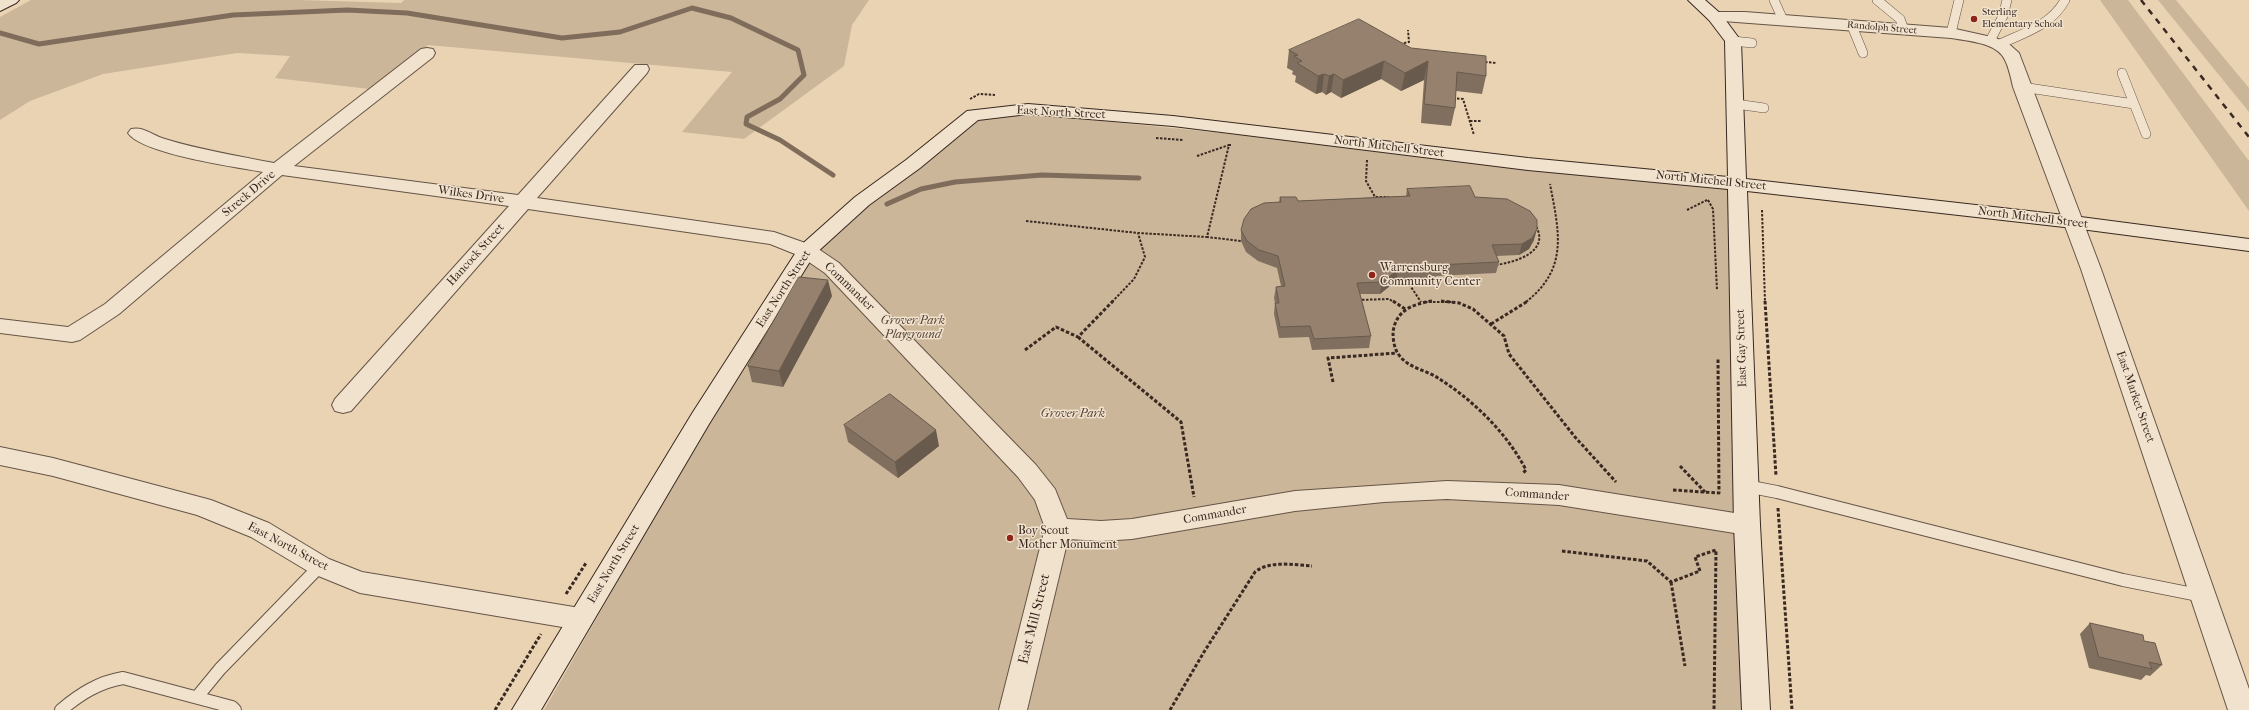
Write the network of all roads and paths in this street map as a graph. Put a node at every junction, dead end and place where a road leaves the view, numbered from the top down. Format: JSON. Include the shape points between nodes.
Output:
{"nodes":[{"id":1,"x":10,"y":0,"type":"edge"},
{"id":2,"x":1696,"y":0,"type":"edge"},
{"id":3,"x":1774,"y":0,"type":"edge"},
{"id":4,"x":1877,"y":0,"type":"edge"},
{"id":5,"x":1959,"y":0,"type":"edge"},
{"id":6,"x":2006,"y":0,"type":"edge"},
{"id":7,"x":2065,"y":0,"type":"edge"},
{"id":8,"x":0,"y":6,"type":"edge"},
{"id":9,"x":1715,"y":17,"type":"junction"},
{"id":10,"x":1783,"y":20,"type":"junction"},
{"id":11,"x":1852,"y":26,"type":"junction"},
{"id":12,"x":1408,"y":30,"type":"dead end"},
{"id":13,"x":1904,"y":30,"type":"junction"},
{"id":14,"x":1951,"y":33,"type":"junction"},
{"id":15,"x":1994,"y":43,"type":"junction"},
{"id":16,"x":1402,"y":44,"type":"junction"},
{"id":17,"x":1396,"y":46,"type":"edge"},
{"id":18,"x":1407,"y":47,"type":"edge"},
{"id":19,"x":426,"y":53,"type":"dead end"},
{"id":20,"x":1863,"y":53,"type":"dead end"},
{"id":21,"x":1484,"y":62,"type":"edge"},
{"id":22,"x":1497,"y":63,"type":"dead end"},
{"id":23,"x":641,"y":69,"type":"dead end"},
{"id":24,"x":2122,"y":73,"type":"dead end"},
{"id":25,"x":2022,"y":87,"type":"junction"},
{"id":26,"x":1000,"y":96,"type":"dead end"},
{"id":27,"x":1452,"y":97,"type":"edge"},
{"id":28,"x":968,"y":100,"type":"dead end"},
{"id":29,"x":1736,"y":104,"type":"junction"},
{"id":30,"x":2134,"y":104,"type":"junction"},
{"id":31,"x":1764,"y":108,"type":"dead end"},
{"id":32,"x":1173,"y":121,"type":"joint"},
{"id":33,"x":1470,"y":121,"type":"junction"},
{"id":34,"x":1481,"y":121,"type":"dead end"},
{"id":35,"x":137,"y":133,"type":"dead end"},
{"id":36,"x":2146,"y":134,"type":"dead end"},
{"id":37,"x":1474,"y":135,"type":"dead end"},
{"id":38,"x":1152,"y":137,"type":"dead end"},
{"id":39,"x":1187,"y":141,"type":"dead end"},
{"id":40,"x":1222,"y":144,"type":"dead end"},
{"id":41,"x":1230,"y":144,"type":"junction"},
{"id":42,"x":1237,"y":145,"type":"dead end"},
{"id":43,"x":1197,"y":156,"type":"dead end"},
{"id":44,"x":1359,"y":158,"type":"dead end"},
{"id":45,"x":1367,"y":159,"type":"junction"},
{"id":46,"x":1375,"y":160,"type":"dead end"},
{"id":47,"x":278,"y":169,"type":"junction"},
{"id":48,"x":1550,"y":178,"type":"dead end"},
{"id":49,"x":1738,"y":184,"type":"junction"},
{"id":50,"x":1391,"y":197,"type":"edge"},
{"id":51,"x":1708,"y":200,"type":"dead end"},
{"id":52,"x":523,"y":202,"type":"junction"},
{"id":53,"x":1762,"y":210,"type":"dead end"},
{"id":54,"x":1026,"y":221,"type":"dead end"},
{"id":55,"x":2073,"y":222,"type":"junction"},
{"id":56,"x":1534,"y":224,"type":"edge"},
{"id":57,"x":1138,"y":233,"type":"junction"},
{"id":58,"x":1207,"y":237,"type":"junction"},
{"id":59,"x":1240,"y":241,"type":"edge"},
{"id":60,"x":2249,"y":245,"type":"edge"},
{"id":61,"x":807,"y":250,"type":"junction"},
{"id":62,"x":1492,"y":265,"type":"edge"},
{"id":63,"x":1407,"y":281,"type":"edge"},
{"id":64,"x":1717,"y":297,"type":"dead end"},
{"id":65,"x":1351,"y":301,"type":"edge"},
{"id":66,"x":1421,"y":302,"type":"junction"},
{"id":67,"x":1405,"y":309,"type":"junction"},
{"id":68,"x":1491,"y":324,"type":"junction"},
{"id":69,"x":0,"y":326,"type":"edge"},
{"id":70,"x":1078,"y":337,"type":"junction"},
{"id":71,"x":1025,"y":350,"type":"dead end"},
{"id":72,"x":1397,"y":353,"type":"junction"},
{"id":73,"x":1718,"y":358,"type":"dead end"},
{"id":74,"x":1333,"y":382,"type":"dead end"},
{"id":75,"x":343,"y":405,"type":"dead end"},
{"id":76,"x":0,"y":456,"type":"edge"},
{"id":77,"x":1680,"y":466,"type":"dead end"},
{"id":78,"x":1518,"y":479,"type":"dead end"},
{"id":79,"x":1621,"y":485,"type":"dead end"},
{"id":80,"x":1746,"y":486,"type":"junction"},
{"id":81,"x":1666,"y":490,"type":"dead end"},
{"id":82,"x":1706,"y":492,"type":"junction"},
{"id":83,"x":1777,"y":492,"type":"junction"},
{"id":84,"x":1196,"y":502,"type":"dead end"},
{"id":85,"x":1747,"y":525,"type":"junction"},
{"id":86,"x":1058,"y":528,"type":"junction"},
{"id":87,"x":1562,"y":551,"type":"dead end"},
{"id":88,"x":587,"y":562,"type":"dead end"},
{"id":89,"x":320,"y":566,"type":"junction"},
{"id":90,"x":1312,"y":566,"type":"dead end"},
{"id":91,"x":1672,"y":582,"type":"junction"},
{"id":92,"x":2204,"y":596,"type":"junction"},
{"id":93,"x":553,"y":614,"type":"junction"},
{"id":94,"x":580,"y":619,"type":"junction"},
{"id":95,"x":1685,"y":666,"type":"dead end"},
{"id":96,"x":196,"y":697,"type":"junction"},
{"id":97,"x":61,"y":710,"type":"edge"},
{"id":98,"x":235,"y":710,"type":"edge"},
{"id":99,"x":495,"y":710,"type":"edge"},
{"id":100,"x":526,"y":710,"type":"edge"},
{"id":101,"x":1013,"y":710,"type":"edge"},
{"id":102,"x":1170,"y":710,"type":"edge"},
{"id":103,"x":1714,"y":710,"type":"edge"},
{"id":104,"x":1756,"y":710,"type":"edge"},
{"id":105,"x":1792,"y":710,"type":"edge"},
{"id":106,"x":2242,"y":710,"type":"edge"}],
"edges":[{"from":1,"to":8,"type":"street"},
{"from":2,"to":9,"type":"street","name":"East Gay Street"},
{"from":3,"to":10,"type":"lane"},
{"from":4,"to":13,"type":"lane","via":[[1900,19]]},
{"from":5,"to":14,"type":"lane"},
{"from":6,"to":15,"type":"lane"},
{"from":7,"to":15,"type":"lane","via":[[2062,8],[2052,18]]},
{"from":9,"to":10,"type":"street","name":"Randolph Street"},
{"from":9,"to":29,"type":"street","name":"East Gay Street","via":[[1743,42]]},
{"from":10,"to":11,"type":"street","name":"Randolph Street"},
{"from":11,"to":13,"type":"street","name":"Randolph Street"},
{"from":11,"to":20,"type":"lane"},
{"from":12,"to":16,"type":"path","via":[[1409,42]]},
{"from":13,"to":14,"type":"street","name":"Randolph Street"},
{"from":14,"to":15,"type":"street","name":"Randolph Street"},
{"from":15,"to":25,"type":"street","name":"Randolph Street","via":[[2013,57]]},
{"from":16,"to":17,"type":"path"},
{"from":16,"to":18,"type":"path"},
{"from":19,"to":47,"type":"street","name":"Streck Drive"},
{"from":21,"to":22,"type":"path"},
{"from":23,"to":52,"type":"street","name":"Hancock Street"},
{"from":24,"to":30,"type":"lane"},
{"from":25,"to":30,"type":"lane"},
{"from":25,"to":55,"type":"street","name":"East Market Street"},
{"from":26,"to":28,"type":"path","via":[[979,94]]},
{"from":27,"to":33,"type":"path","via":[[1463,99]]},
{"from":29,"to":31,"type":"lane"},
{"from":29,"to":49,"type":"street","name":"East Gay Street"},
{"from":30,"to":36,"type":"lane"},
{"from":32,"to":49,"type":"street","name":"North Mitchell Street","via":[[1528,164]]},
{"from":32,"to":61,"type":"street","name":"East North Street","via":[[1028,109],[973,115],[862,201]]},
{"from":33,"to":34,"type":"path"},
{"from":33,"to":37,"type":"path"},
{"from":35,"to":47,"type":"street","name":"Wilkes Drive","via":[[154,142],[193,153]]},
{"from":38,"to":39,"type":"path"},
{"from":40,"to":41,"type":"path"},
{"from":41,"to":42,"type":"path"},
{"from":41,"to":43,"type":"path"},
{"from":41,"to":58,"type":"path"},
{"from":44,"to":45,"type":"path"},
{"from":45,"to":46,"type":"path"},
{"from":45,"to":50,"type":"path","via":[[1366,181],[1375,197]]},
{"from":47,"to":52,"type":"street","name":"Wilkes Drive"},
{"from":47,"to":69,"type":"street","name":"Streck Drive","via":[[112,308],[72,335]]},
{"from":48,"to":68,"type":"path","via":[[1558,244],[1552,275],[1514,312]]},
{"from":49,"to":55,"type":"street","name":"North Mitchell Street"},
{"from":49,"to":80,"type":"street","name":"East Gay Street"},
{"from":51,"to":64,"type":"path","via":[[1713,209]]},
{"from":52,"to":61,"type":"street","name":"Wilkes Drive","via":[[774,238]]},
{"from":52,"to":75,"type":"street","name":"Hancock Street"},
{"from":53,"to":83,"type":"path","via":[[1766,324]]},
{"from":54,"to":57,"type":"path"},
{"from":55,"to":60,"type":"street","name":"North Mitchell Street"},
{"from":55,"to":92,"type":"street","name":"East Market Street"},
{"from":56,"to":62,"type":"path","via":[[1540,240],[1534,250],[1512,262]]},
{"from":57,"to":58,"type":"path"},
{"from":57,"to":70,"type":"path","via":[[1145,257],[1134,279]]},
{"from":58,"to":59,"type":"path"},
{"from":61,"to":86,"type":"street","name":"Commander","via":[[832,268],[1027,471],[1046,496]]},
{"from":61,"to":94,"type":"street","name":"East North Street","via":[[701,418]]},
{"from":63,"to":66,"type":"path"},
{"from":65,"to":67,"type":"path","via":[[1389,299]]},
{"from":66,"to":67,"type":"path"},
{"from":66,"to":68,"type":"path","via":[[1457,302],[1471,307]]},
{"from":67,"to":72,"type":"path","via":[[1397,318],[1394,328]]},
{"from":68,"to":79,"type":"path","via":[[1506,338],[1509,354],[1542,397],[1615,482]]},
{"from":70,"to":71,"type":"path","via":[[1056,327]]},
{"from":70,"to":84,"type":"path","via":[[1181,422]]},
{"from":72,"to":74,"type":"path","via":[[1328,358]]},
{"from":72,"to":78,"type":"path","via":[[1410,365],[1437,377],[1487,418],[1521,457],[1526,470]]},
{"from":73,"to":82,"type":"path","via":[[1719,493]]},
{"from":76,"to":89,"type":"street","name":"East North Street","via":[[53,467],[202,508],[260,530]]},
{"from":77,"to":82,"type":"path"},
{"from":80,"to":83,"type":"lane"},
{"from":80,"to":85,"type":"street","name":"East Gay Street"},
{"from":81,"to":82,"type":"path"},
{"from":83,"to":92,"type":"lane","via":[[2123,580]]},
{"from":83,"to":105,"type":"path"},
{"from":85,"to":86,"type":"street","name":"Commander","via":[[1558,495],[1446,490],[1295,501],[1132,529],[1101,531]]},
{"from":85,"to":104,"type":"street","name":"East Gay Street"},
{"from":86,"to":101,"type":"street","name":"East Mill Street"},
{"from":87,"to":91,"type":"path","via":[[1646,561]]},
{"from":88,"to":93,"type":"path"},
{"from":89,"to":93,"type":"street","name":"East North Street","via":[[360,582]]},
{"from":89,"to":96,"type":"lane"},
{"from":90,"to":102,"type":"path","via":[[1290,564],[1269,566],[1258,571],[1220,625]]},
{"from":91,"to":95,"type":"path"},
{"from":91,"to":103,"type":"path","via":[[1700,571],[1695,557],[1716,550]]},
{"from":92,"to":106,"type":"street","name":"East Market Street"},
{"from":93,"to":94,"type":"street","name":"East North Street"},
{"from":93,"to":99,"type":"path"},
{"from":94,"to":100,"type":"street","name":"East North Street"},
{"from":96,"to":97,"type":"lane","via":[[123,678],[111,679],[81,694]]},
{"from":96,"to":98,"type":"lane"}]}
